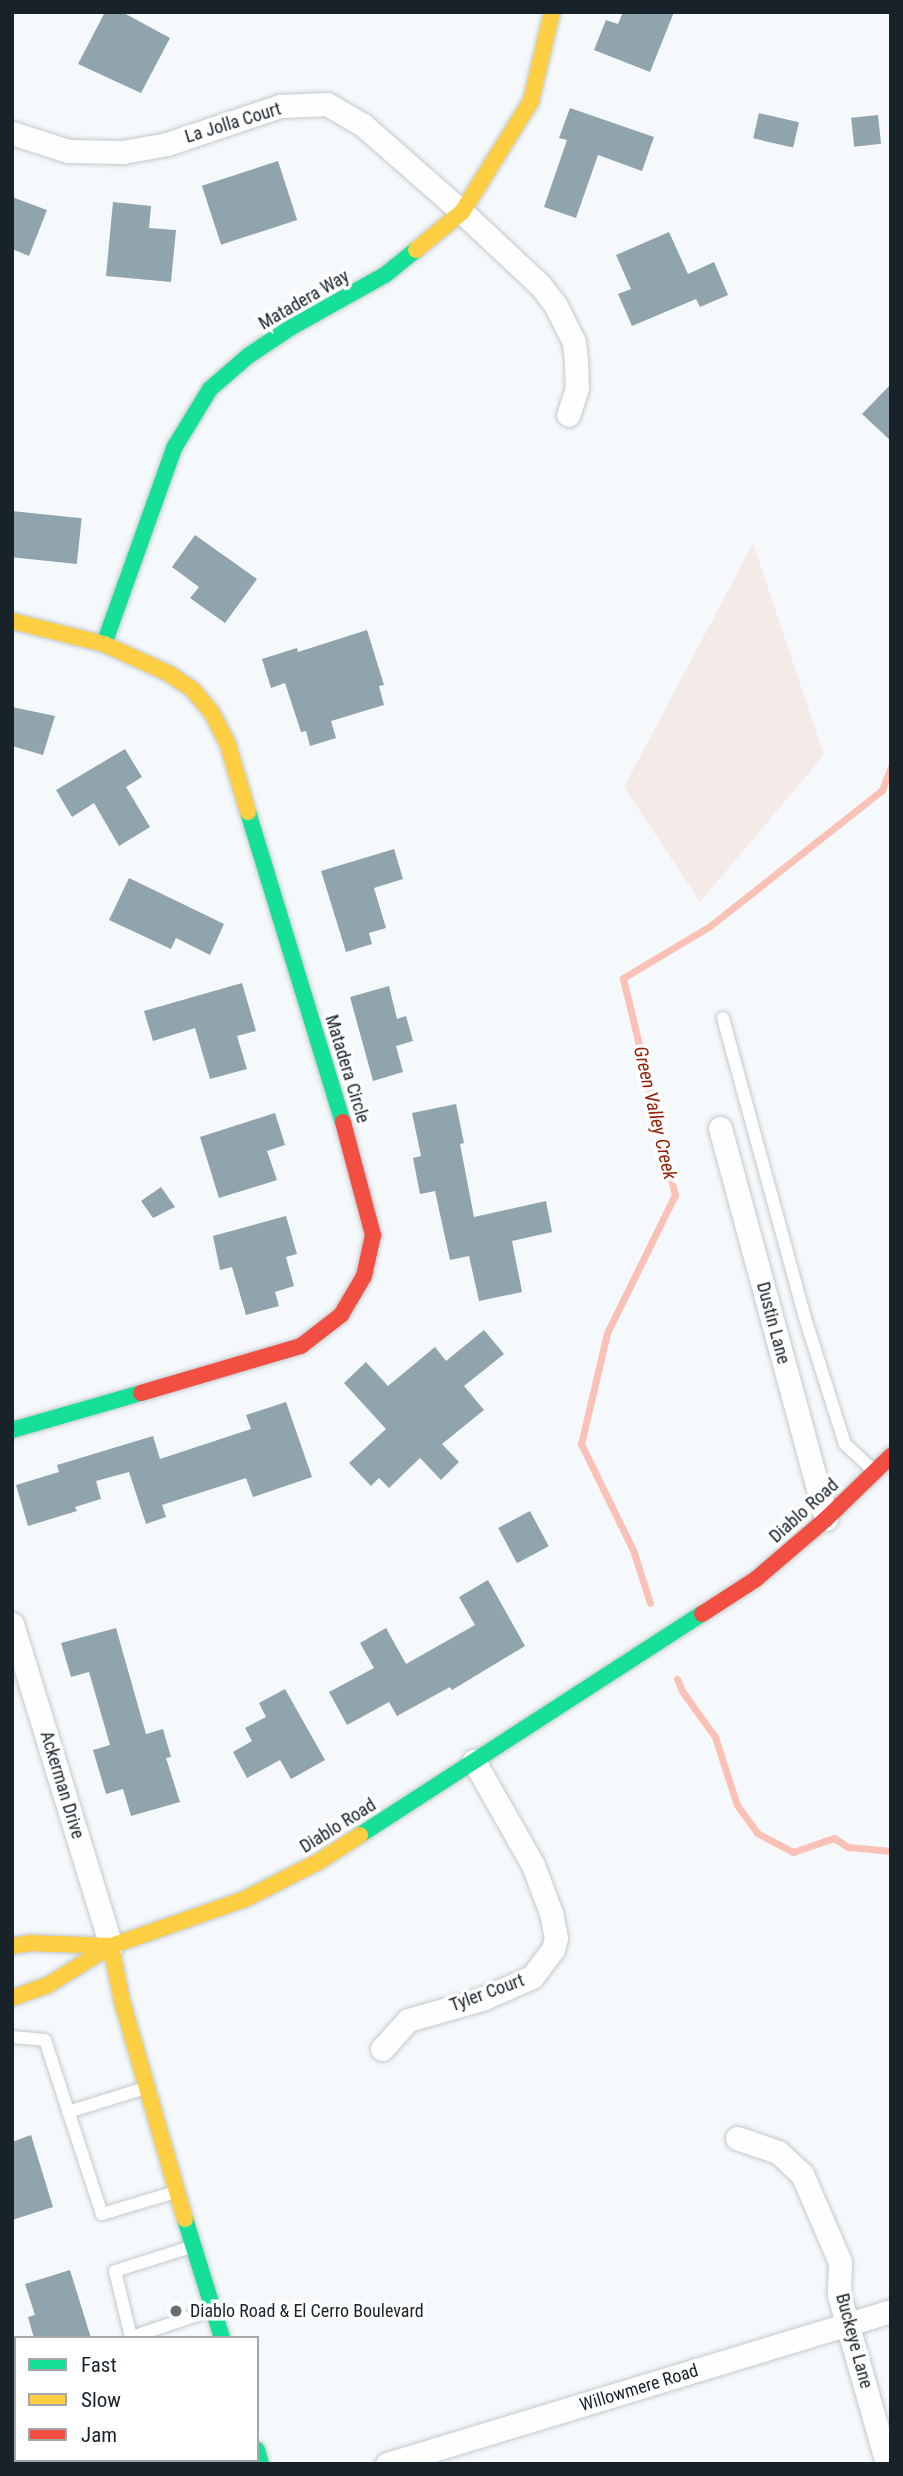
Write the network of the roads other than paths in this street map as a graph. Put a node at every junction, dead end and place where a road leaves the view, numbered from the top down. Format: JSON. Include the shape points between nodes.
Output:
{"nodes":[{"id":1,"x":552,"y":12,"type":"edge"},
{"id":2,"x":12,"y":133,"type":"edge"},
{"id":3,"x":462,"y":212,"type":"junction"},
{"id":4,"x":568,"y":415,"type":"dead end"},
{"id":5,"x":12,"y":621,"type":"edge"},
{"id":6,"x":104,"y":644,"type":"junction"},
{"id":7,"x":723,"y":1018,"type":"dead end"},
{"id":8,"x":720,"y":1128,"type":"dead end"},
{"id":9,"x":12,"y":1430,"type":"edge"},
{"id":10,"x":891,"y":1456,"type":"edge"},
{"id":11,"x":875,"y":1472,"type":"junction"},
{"id":12,"x":826,"y":1519,"type":"junction"},
{"id":13,"x":12,"y":1624,"type":"edge"},
{"id":14,"x":474,"y":1762,"type":"junction"},
{"id":15,"x":12,"y":1946,"type":"edge"},
{"id":16,"x":111,"y":1946,"type":"junction"},
{"id":17,"x":12,"y":1998,"type":"edge"},
{"id":18,"x":12,"y":2036,"type":"edge"},
{"id":19,"x":383,"y":2049,"type":"dead end"},
{"id":20,"x":147,"y":2087,"type":"junction"},
{"id":21,"x":68,"y":2112,"type":"junction"},
{"id":22,"x":737,"y":2138,"type":"dead end"},
{"id":23,"x":176,"y":2192,"type":"junction"},
{"id":24,"x":194,"y":2246,"type":"junction"},
{"id":25,"x":213,"y":2310,"type":"junction"},
{"id":26,"x":891,"y":2311,"type":"edge"},
{"id":27,"x":849,"y":2324,"type":"junction"},
{"id":28,"x":221,"y":2336,"type":"edge"},
{"id":29,"x":387,"y":2464,"type":"edge"},
{"id":30,"x":887,"y":2464,"type":"edge"}],
"edges":[{"from":1,"to":3,"type":"street","name":"Matadera Way","via":[[531,101]]},
{"from":2,"to":3,"type":"street","name":"La Jolla Court","via":[[68,151],[123,152],[167,144],[280,106],[327,104],[363,125]]},
{"from":3,"to":4,"type":"street","name":"La Jolla Court","via":[[540,285],[566,323],[574,342],[577,388]]},
{"from":3,"to":6,"type":"street","name":"Matadera Way","via":[[385,275],[290,328],[210,389],[174,448]]},
{"from":5,"to":6,"type":"street","name":"Matadera Circle"},
{"from":6,"to":9,"type":"street","name":"Matadera Circle","via":[[192,689],[212,713],[228,745],[364,1192],[373,1235],[364,1276],[341,1315],[301,1346]]},
{"from":7,"to":11,"type":"lane","via":[[805,1318],[845,1444]]},
{"from":8,"to":12,"type":"street","name":"Dustin Lane"},
{"from":10,"to":11,"type":"street","name":"Diablo Road"},
{"from":11,"to":12,"type":"street","name":"Diablo Road"},
{"from":12,"to":14,"type":"street","name":"Diablo Road","via":[[756,1579]]},
{"from":13,"to":16,"type":"street","name":"Ackerman Drive"},
{"from":14,"to":16,"type":"street","name":"Diablo Road","via":[[281,1881],[245,1899]]},
{"from":14,"to":19,"type":"street","name":"Tyler Court","via":[[533,1865],[551,1913],[556,1938],[553,1949],[532,1977],[481,1999],[408,2020]]},
{"from":15,"to":16,"type":"street"},
{"from":16,"to":17,"type":"street","via":[[48,1985]]},
{"from":16,"to":20,"type":"street"},
{"from":18,"to":21,"type":"lane","via":[[45,2040]]},
{"from":20,"to":21,"type":"lane"},
{"from":20,"to":23,"type":"street"},
{"from":21,"to":23,"type":"lane","via":[[103,2214]]},
{"from":22,"to":27,"type":"street","name":"Buckeye Lane","via":[[778,2152],[802,2174],[841,2262],[839,2295]]},
{"from":23,"to":24,"type":"street"},
{"from":24,"to":25,"type":"street"},
{"from":24,"to":25,"type":"lane","via":[[115,2271],[130,2333],[135,2336]]},
{"from":25,"to":28,"type":"street"},
{"from":26,"to":27,"type":"street","name":"Willowmere Road"},
{"from":27,"to":29,"type":"street","name":"Willowmere Road"},
{"from":27,"to":30,"type":"street","name":"Buckeye Lane"}]}
